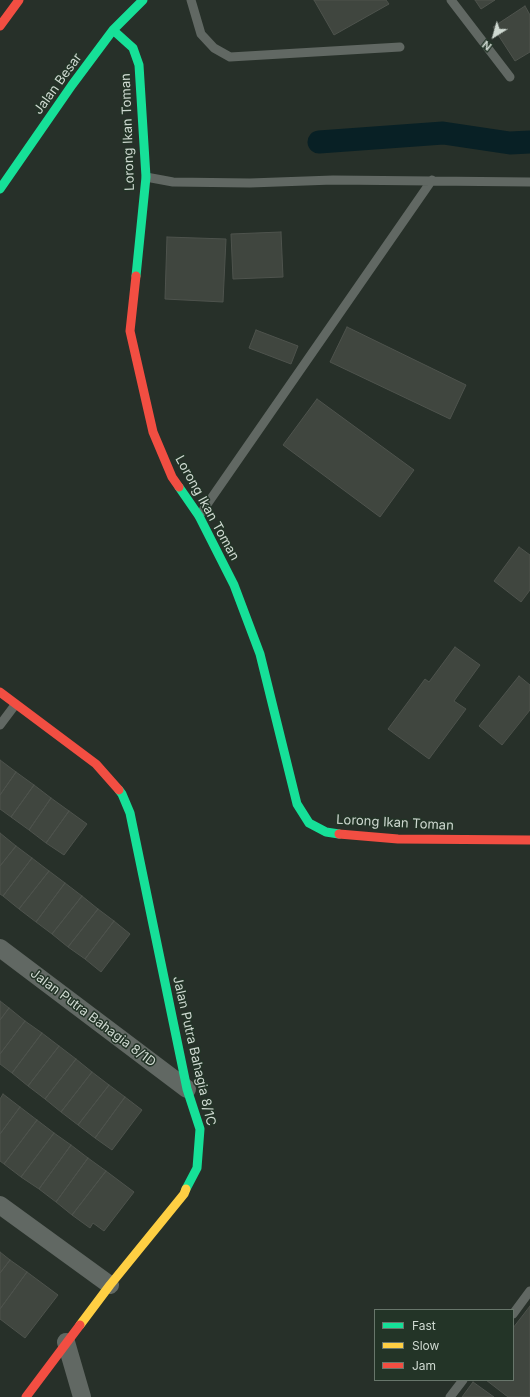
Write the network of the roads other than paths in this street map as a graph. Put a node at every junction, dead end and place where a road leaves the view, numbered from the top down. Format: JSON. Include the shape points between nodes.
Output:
{"nodes":[{"id":1,"x":19,"y":0,"type":"edge"},
{"id":2,"x":143,"y":0,"type":"edge"},
{"id":3,"x":191,"y":0,"type":"edge"},
{"id":4,"x":451,"y":0,"type":"edge"},
{"id":5,"x":0,"y":26,"type":"edge"},
{"id":6,"x":113,"y":30,"type":"junction"},
{"id":7,"x":400,"y":47,"type":"dead end"},
{"id":8,"x":510,"y":77,"type":"dead end"},
{"id":9,"x":146,"y":177,"type":"junction"},
{"id":10,"x":432,"y":180,"type":"junction"},
{"id":11,"x":530,"y":182,"type":"edge"},
{"id":12,"x":0,"y":189,"type":"edge"},
{"id":13,"x":199,"y":516,"type":"junction"},
{"id":14,"x":0,"y":692,"type":"edge"},
{"id":15,"x":15,"y":705,"type":"junction"},
{"id":16,"x":0,"y":725,"type":"edge"},
{"id":17,"x":530,"y":840,"type":"edge"},
{"id":18,"x":0,"y":948,"type":"edge"},
{"id":19,"x":187,"y":1089,"type":"junction"},
{"id":20,"x":0,"y":1205,"type":"edge"},
{"id":21,"x":110,"y":1285,"type":"junction"},
{"id":22,"x":530,"y":1292,"type":"edge"},
{"id":23,"x":514,"y":1313,"type":"edge"},
{"id":24,"x":66,"y":1342,"type":"junction"},
{"id":25,"x":462,"y":1381,"type":"edge"},
{"id":26,"x":26,"y":1397,"type":"edge"},
{"id":27,"x":82,"y":1397,"type":"edge"},
{"id":28,"x":450,"y":1397,"type":"edge"}],
"edges":[{"from":1,"to":5,"type":"street"},
{"from":2,"to":6,"type":"street","name":"Jalan Besar"},
{"from":3,"to":7,"type":"lane","via":[[201,34],[214,48],[230,57]]},
{"from":4,"to":8,"type":"lane"},
{"from":6,"to":9,"type":"street","name":"Lorong Ikan Toman","via":[[133,48],[139,64]]},
{"from":6,"to":12,"type":"street","name":"Jalan Besar"},
{"from":9,"to":10,"type":"lane","via":[[173,182],[250,183]]},
{"from":9,"to":13,"type":"street","name":"Lorong Ikan Toman","via":[[130,331],[153,432],[172,477]]},
{"from":10,"to":11,"type":"lane"},
{"from":10,"to":13,"type":"lane"},
{"from":13,"to":17,"type":"street","name":"Lorong Ikan Toman","via":[[234,585],[260,654],[297,804],[309,823],[326,832],[351,836]]},
{"from":14,"to":15,"type":"street","name":"Jalan Putra Bahagia 8/1C"},
{"from":15,"to":16,"type":"lane"},
{"from":15,"to":19,"type":"street","name":"Jalan Putra Bahagia 8/1C","via":[[96,764],[122,794],[130,813]]},
{"from":18,"to":19,"type":"street","name":"Jalan Putra Bahagia 8/1D"},
{"from":19,"to":21,"type":"street","name":"Jalan Putra Bahagia 8/1C","via":[[200,1129],[198,1168],[184,1194]]},
{"from":20,"to":21,"type":"street"},
{"from":21,"to":24,"type":"street","name":"Jalan Putra Bahagia 8/1C"},
{"from":22,"to":23,"type":"lane"},
{"from":24,"to":26,"type":"street","name":"Jalan Putra Bahagia 8/1C"},
{"from":24,"to":27,"type":"street"},
{"from":25,"to":28,"type":"lane"}]}
